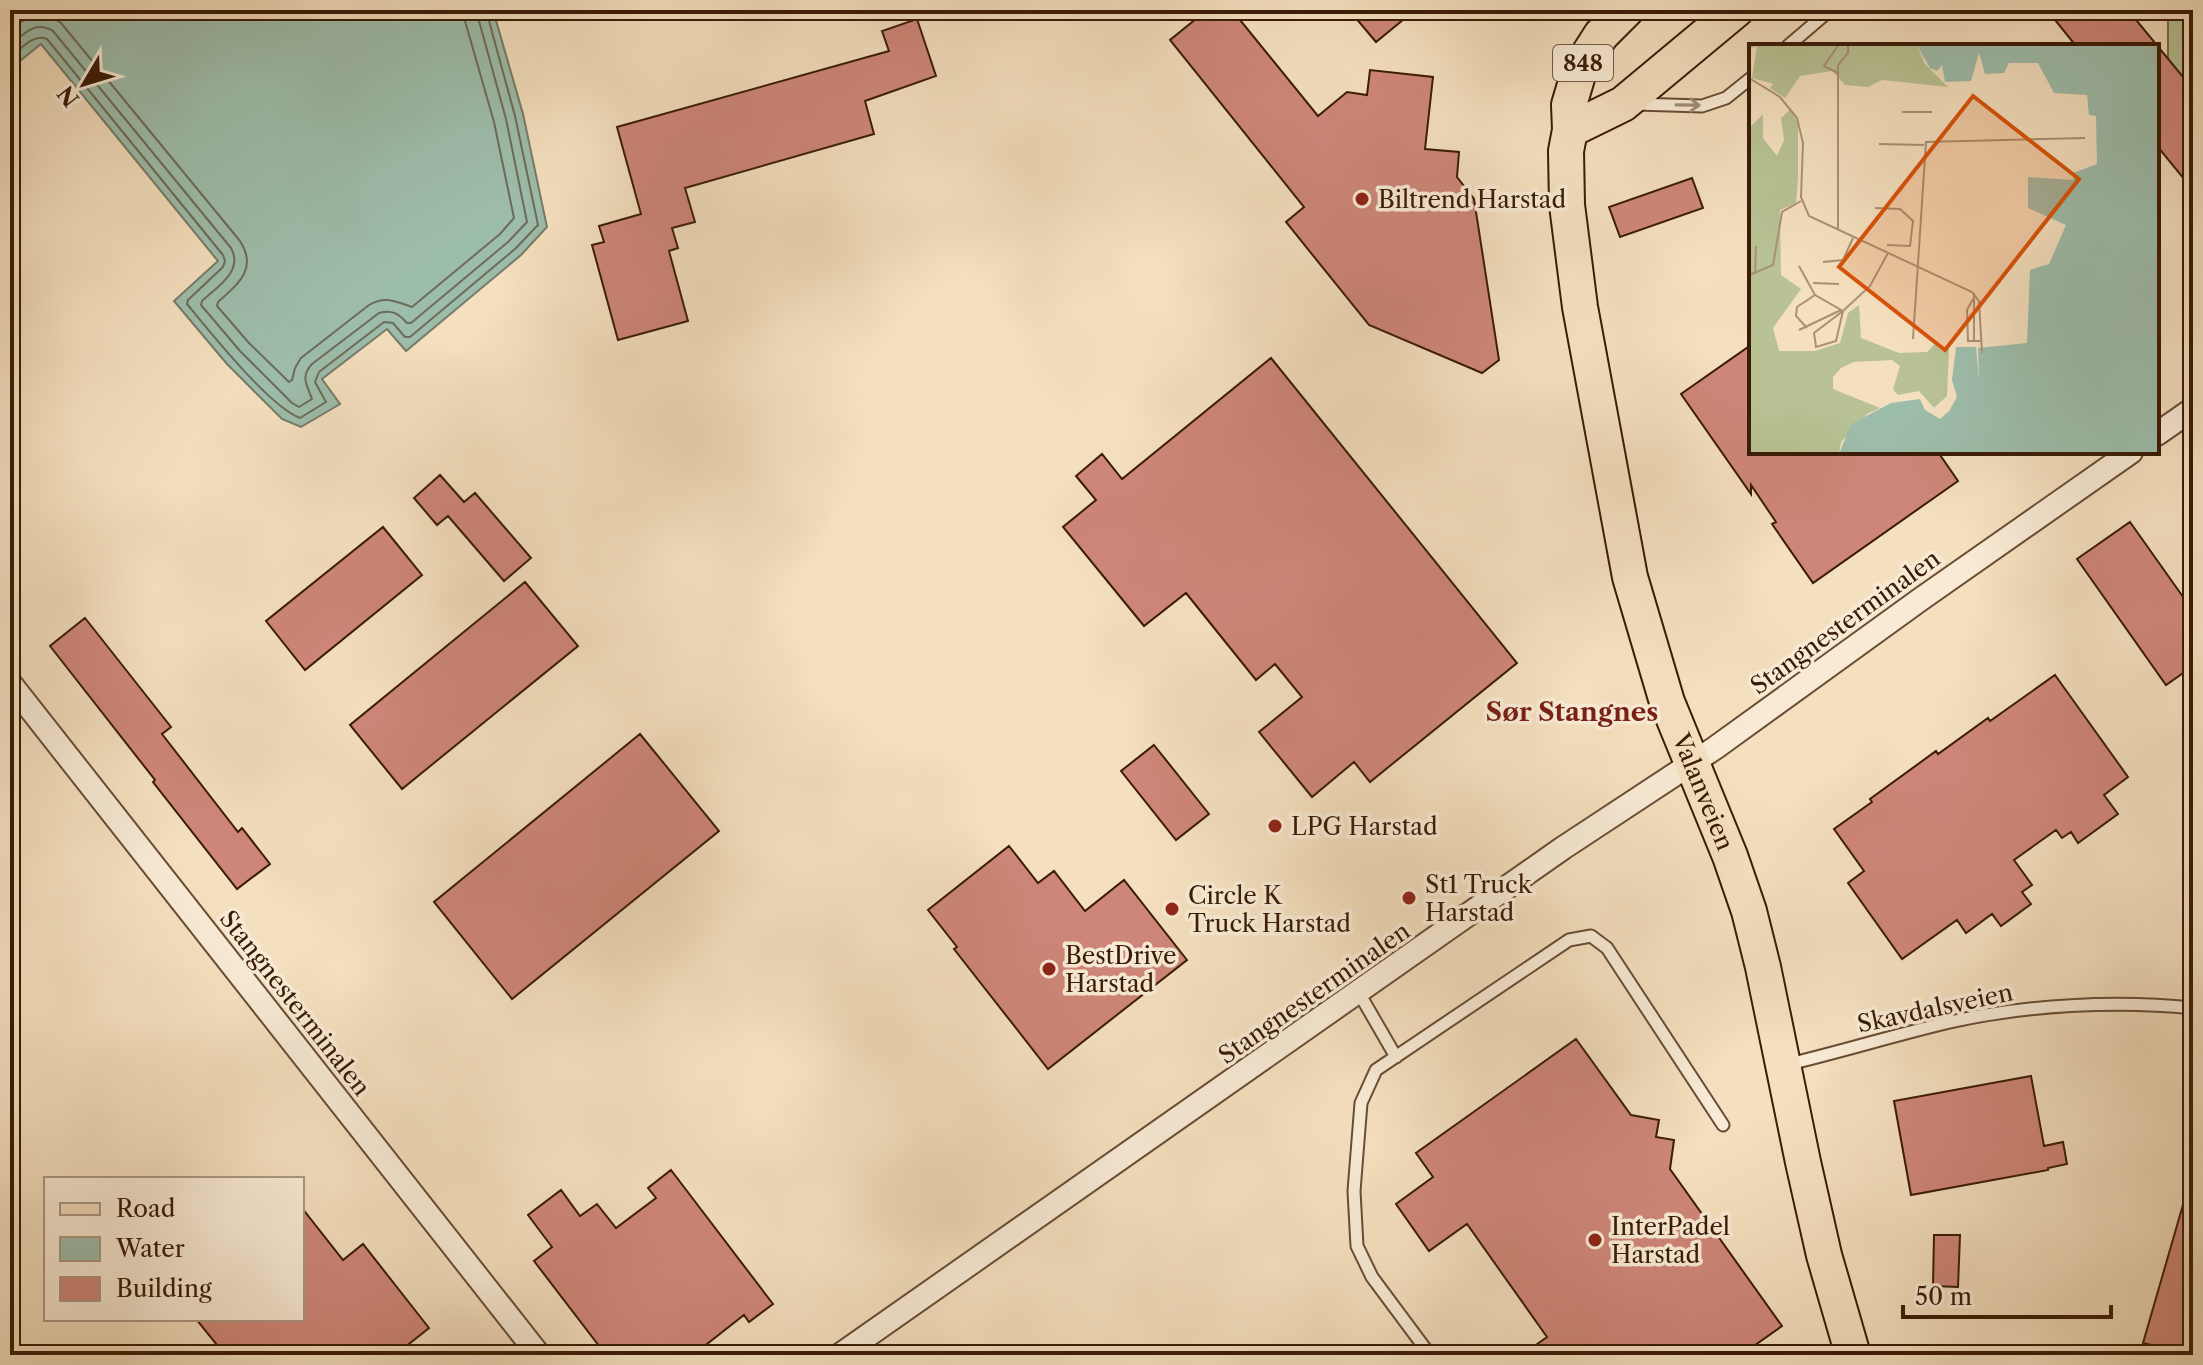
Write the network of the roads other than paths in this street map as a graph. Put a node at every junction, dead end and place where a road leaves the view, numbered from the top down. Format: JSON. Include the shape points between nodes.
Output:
{"nodes":[{"id":1,"x":1626,"y":10,"type":"edge"},
{"id":2,"x":1736,"y":10,"type":"edge"},
{"id":3,"x":1830,"y":10,"type":"edge"},
{"id":4,"x":1790,"y":44,"type":"edge"},
{"id":5,"x":1749,"y":80,"type":"edge"},
{"id":6,"x":1623,"y":104,"type":"junction"},
{"id":7,"x":1570,"y":130,"type":"junction"},
{"id":8,"x":2193,"y":409,"type":"edge"},
{"id":9,"x":2159,"y":433,"type":"edge"},
{"id":10,"x":2128,"y":454,"type":"edge"},
{"id":11,"x":10,"y":683,"type":"edge"},
{"id":12,"x":1691,"y":763,"type":"junction"},
{"id":13,"x":1359,"y":993,"type":"junction"},
{"id":14,"x":2193,"y":1008,"type":"edge"},
{"id":15,"x":1396,"y":1057,"type":"junction"},
{"id":16,"x":1784,"y":1065,"type":"junction"},
{"id":17,"x":1723,"y":1125,"type":"dead end"},
{"id":18,"x":539,"y":1355,"type":"edge"},
{"id":19,"x":840,"y":1355,"type":"edge"},
{"id":20,"x":1430,"y":1355,"type":"edge"},
{"id":21,"x":1853,"y":1355,"type":"edge"}],
"edges":[{"from":1,"to":7,"type":"main road","number":"848","via":[[1601,35],[1580,68],[1569,105]]},
{"from":2,"to":6,"type":"main road","number":"848"},
{"from":3,"to":4,"type":"lane"},
{"from":6,"to":5,"type":"lane","one_way":true,"via":[[1702,106],[1726,98]]},
{"from":6,"to":7,"type":"main road","number":"848"},
{"from":7,"to":12,"type":"main road","name":"Valanveien","number":"848","via":[[1567,205],[1615,508],[1646,636]]},
{"from":8,"to":9,"type":"street"},
{"from":10,"to":12,"type":"street","name":"Stangnesterminalen"},
{"from":11,"to":18,"type":"street","name":"Stangnesterminalen"},
{"from":12,"to":13,"type":"street","name":"Stangnesterminalen"},
{"from":12,"to":16,"type":"main road","name":"Valanveien","number":"848","via":[[1749,911]]},
{"from":13,"to":15,"type":"lane"},
{"from":13,"to":19,"type":"street","name":"Stangnesterminalen"},
{"from":14,"to":16,"type":"lane","name":"Skavdalsveien","via":[[2145,1004],[2017,1011]]},
{"from":15,"to":17,"type":"lane","via":[[1569,940],[1591,936],[1607,948]]},
{"from":15,"to":20,"type":"lane","via":[[1376,1070],[1361,1103],[1354,1191],[1357,1246],[1372,1277]]},
{"from":16,"to":21,"type":"main road","name":"Valanveien","number":"848","via":[[1824,1255]]}]}
